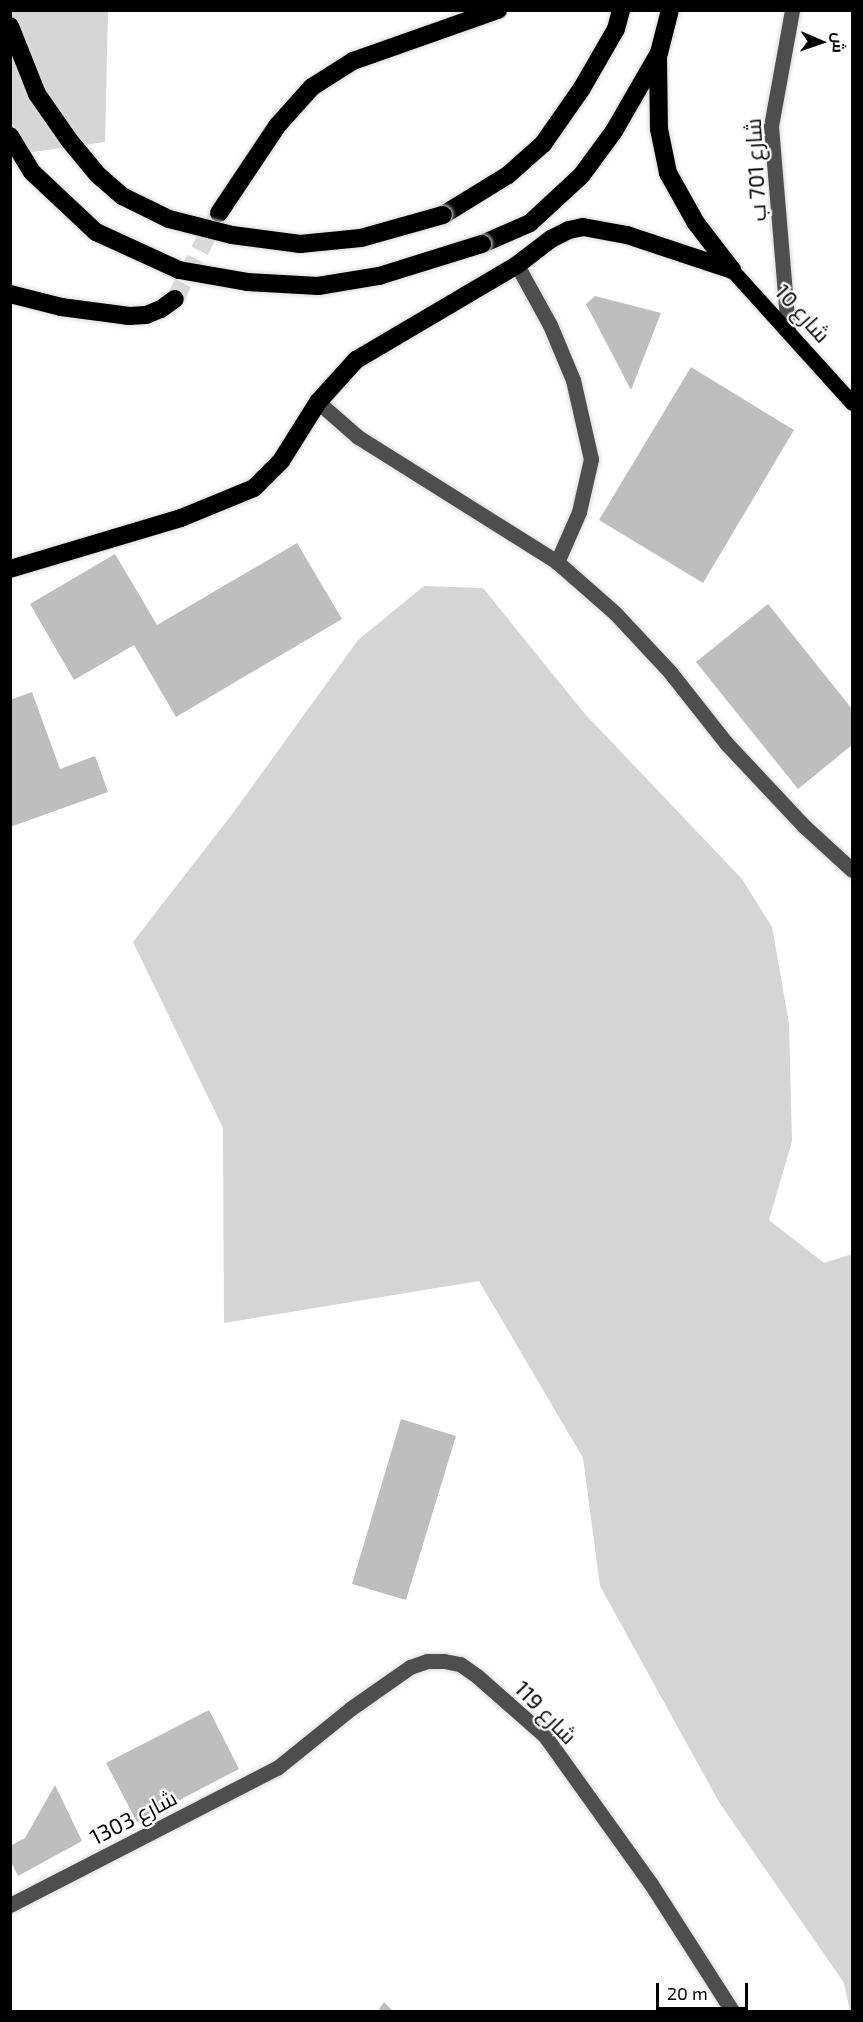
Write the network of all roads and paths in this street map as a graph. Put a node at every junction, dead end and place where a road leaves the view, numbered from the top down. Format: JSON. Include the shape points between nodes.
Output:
{"nodes":[{"id":1,"x":498,"y":10,"type":"edge"},
{"id":2,"x":621,"y":10,"type":"edge"},
{"id":3,"x":670,"y":10,"type":"edge"},
{"id":4,"x":792,"y":10,"type":"edge"},
{"id":5,"x":10,"y":26,"type":"edge"},
{"id":6,"x":659,"y":53,"type":"junction"},
{"id":7,"x":10,"y":136,"type":"edge"},
{"id":8,"x":219,"y":213,"type":"tunnel mouth"},
{"id":9,"x":542,"y":215,"type":"junction"},
{"id":10,"x":551,"y":239,"type":"junction"},
{"id":11,"x":517,"y":265,"type":"junction"},
{"id":12,"x":738,"y":275,"type":"junction"},
{"id":13,"x":10,"y":294,"type":"edge"},
{"id":14,"x":175,"y":299,"type":"tunnel mouth"},
{"id":15,"x":788,"y":329,"type":"junction"},
{"id":16,"x":318,"y":402,"type":"junction"},
{"id":17,"x":852,"y":403,"type":"edge"},
{"id":18,"x":557,"y":562,"type":"junction"},
{"id":19,"x":10,"y":568,"type":"edge"},
{"id":20,"x":852,"y":870,"type":"edge"},
{"id":21,"x":277,"y":1768,"type":"joint"},
{"id":22,"x":10,"y":1905,"type":"edge"},
{"id":23,"x":733,"y":2012,"type":"edge"}],
"edges":[{"from":1,"to":8,"type":"highway","via":[[353,61],[312,87],[277,126]]},
{"from":2,"to":5,"type":"highway","bridge":true,"via":[[616,29],[582,88],[543,144],[508,175],[444,214],[361,238],[300,244],[232,235],[169,219],[122,196],[98,175],[37,94]]},
{"from":3,"to":6,"type":"highway"},
{"from":4,"to":15,"type":"street","name":"شارع 701 ب","via":[[771,126]]},
{"from":6,"to":9,"type":"highway","via":[[614,131],[581,176]]},
{"from":6,"to":12,"type":"highway","via":[[659,129],[668,173],[696,223]]},
{"from":7,"to":9,"type":"highway","bridge":true,"via":[[32,172],[96,232],[179,270],[247,282],[318,286],[379,276],[482,244]]},
{"from":9,"to":10,"type":"highway"},
{"from":10,"to":11,"type":"highway"},
{"from":10,"to":12,"type":"highway","via":[[583,228],[627,234]]},
{"from":11,"to":16,"type":"highway","via":[[356,360]]},
{"from":11,"to":18,"type":"street","via":[[550,325],[573,380],[591,459],[579,512]]},
{"from":12,"to":15,"type":"main road","name":"شارع 10"},
{"from":13,"to":14,"type":"highway","via":[[61,308],[129,316],[146,315]]},
{"from":15,"to":17,"type":"main road","name":"شارع 10"},
{"from":16,"to":18,"type":"street","via":[[358,437]]},
{"from":16,"to":19,"type":"highway","via":[[281,461],[254,488],[181,518]]},
{"from":18,"to":20,"type":"street","via":[[615,613],[670,672],[726,742],[804,826]]},
{"from":21,"to":22,"type":"street","name":"شارع 1303"},
{"from":21,"to":23,"type":"street","name":"شارع 119","via":[[410,1666],[428,1661],[460,1664],[545,1736],[651,1884]]}]}
